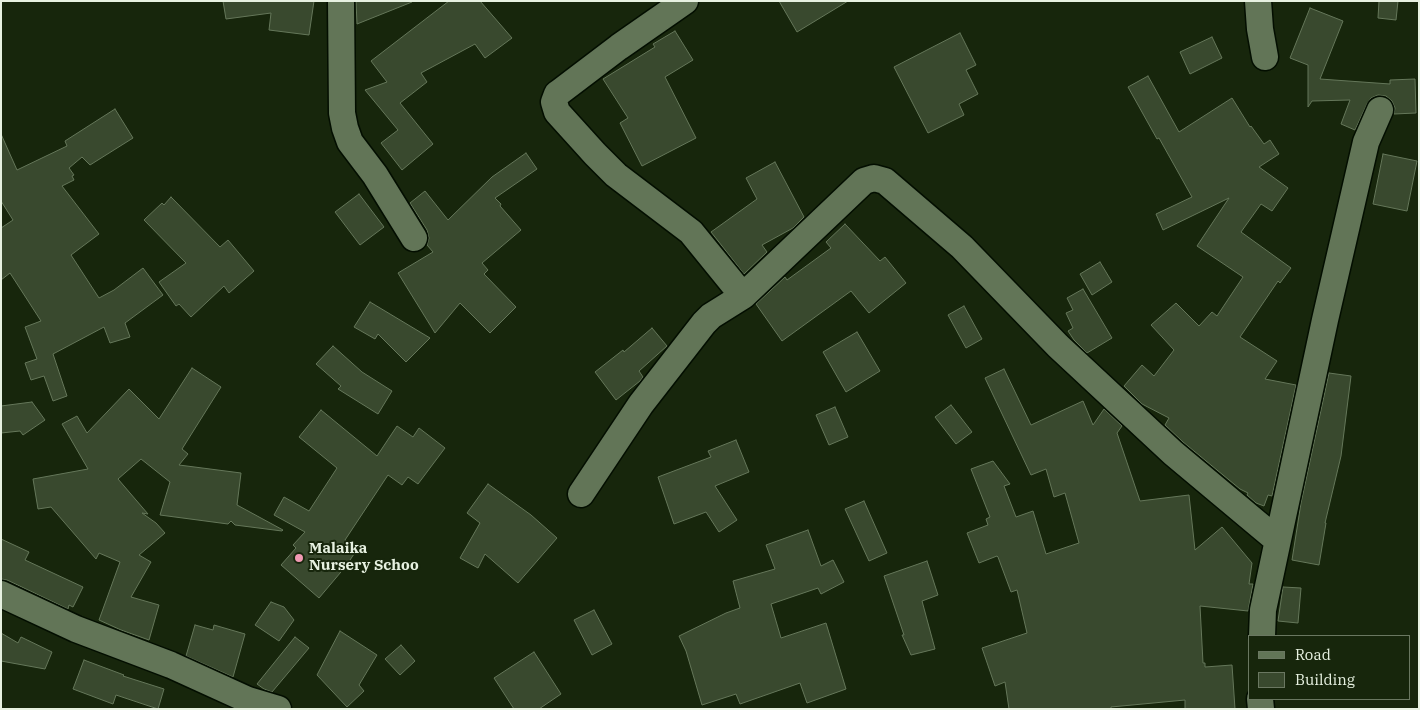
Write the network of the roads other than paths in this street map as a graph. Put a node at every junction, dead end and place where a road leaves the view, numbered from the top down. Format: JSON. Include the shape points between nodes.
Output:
{"nodes":[{"id":1,"x":341,"y":1,"type":"edge"},
{"id":2,"x":685,"y":1,"type":"edge"},
{"id":3,"x":1258,"y":1,"type":"edge"},
{"id":4,"x":1265,"y":57,"type":"dead end"},
{"id":5,"x":1380,"y":110,"type":"dead end"},
{"id":6,"x":414,"y":238,"type":"dead end"},
{"id":7,"x":743,"y":296,"type":"junction"},
{"id":8,"x":581,"y":494,"type":"dead end"},
{"id":9,"x":1278,"y":540,"type":"junction"},
{"id":10,"x":1,"y":594,"type":"edge"},
{"id":11,"x":1262,"y":635,"type":"edge"},
{"id":12,"x":278,"y":709,"type":"edge"}],
"edges":[{"from":1,"to":6,"type":"street","via":[[345,128],[350,142]]},
{"from":2,"to":7,"type":"street","via":[[561,91],[555,107],[616,175],[692,232]]},
{"from":3,"to":4,"type":"street"},
{"from":5,"to":9,"type":"street","via":[[1366,142]]},
{"from":7,"to":8,"type":"street","via":[[704,323],[642,404]]},
{"from":7,"to":9,"type":"street","via":[[864,181],[880,178],[962,247],[1058,346],[1173,453]]},
{"from":9,"to":11,"type":"street","via":[[1263,610]]},
{"from":10,"to":12,"type":"street","via":[[76,630],[170,665],[248,700]]}]}
